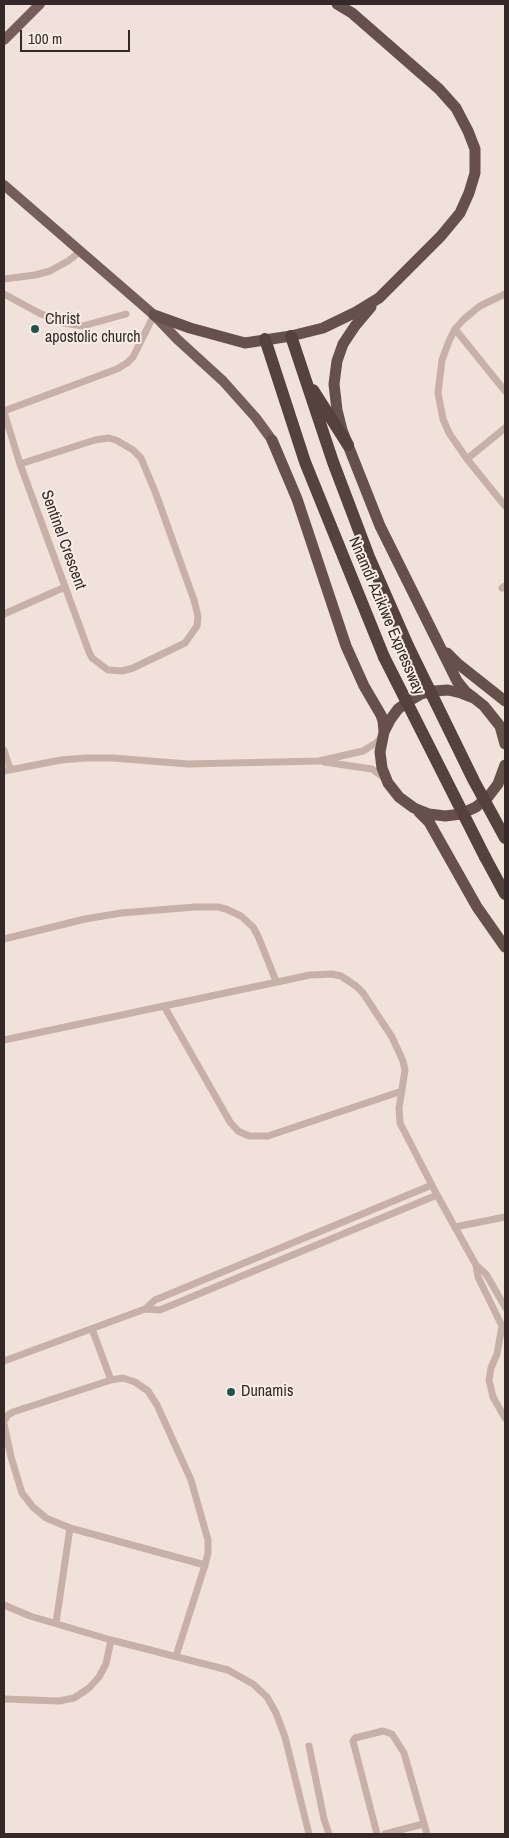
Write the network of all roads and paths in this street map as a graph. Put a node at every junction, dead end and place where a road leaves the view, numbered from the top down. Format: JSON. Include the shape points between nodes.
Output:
{"nodes":[{"id":1,"x":40,"y":4,"type":"edge"},
{"id":2,"x":337,"y":4,"type":"edge"},
{"id":3,"x":4,"y":40,"type":"edge"},
{"id":4,"x":4,"y":185,"type":"edge"},
{"id":5,"x":81,"y":250,"type":"junction"},
{"id":6,"x":4,"y":279,"type":"edge"},
{"id":7,"x":4,"y":294,"type":"edge"},
{"id":8,"x":505,"y":294,"type":"edge"},
{"id":9,"x":379,"y":298,"type":"junction"},
{"id":10,"x":126,"y":314,"type":"dead end"},
{"id":11,"x":154,"y":314,"type":"junction"},
{"id":12,"x":455,"y":329,"type":"junction"},
{"id":13,"x":291,"y":336,"type":"junction"},
{"id":14,"x":265,"y":339,"type":"junction"},
{"id":15,"x":301,"y":368,"type":"junction"},
{"id":16,"x":505,"y":391,"type":"edge"},
{"id":17,"x":4,"y":411,"type":"edge"},
{"id":18,"x":505,"y":428,"type":"edge"},
{"id":19,"x":272,"y":440,"type":"joint"},
{"id":20,"x":348,"y":444,"type":"junction"},
{"id":21,"x":467,"y":459,"type":"junction"},
{"id":22,"x":20,"y":464,"type":"junction"},
{"id":23,"x":505,"y":506,"type":"edge"},
{"id":24,"x":65,"y":587,"type":"junction"},
{"id":25,"x":4,"y":614,"type":"edge"},
{"id":26,"x":438,"y":642,"type":"junction"},
{"id":27,"x":474,"y":698,"type":"junction"},
{"id":28,"x":505,"y":701,"type":"edge"},
{"id":29,"x":383,"y":734,"type":"junction"},
{"id":30,"x":505,"y":744,"type":"edge"},
{"id":31,"x":4,"y":750,"type":"edge"},
{"id":32,"x":319,"y":761,"type":"junction"},
{"id":33,"x":505,"y":767,"type":"edge"},
{"id":34,"x":7,"y":770,"type":"edge"},
{"id":35,"x":388,"y":783,"type":"junction"},
{"id":36,"x":505,"y":784,"type":"edge"},
{"id":37,"x":414,"y":808,"type":"junction"},
{"id":38,"x":505,"y":838,"type":"edge"},
{"id":39,"x":505,"y":894,"type":"edge"},
{"id":40,"x":4,"y":939,"type":"edge"},
{"id":41,"x":505,"y":947,"type":"edge"},
{"id":42,"x":276,"y":981,"type":"junction"},
{"id":43,"x":164,"y":1006,"type":"junction"},
{"id":44,"x":4,"y":1040,"type":"edge"},
{"id":45,"x":402,"y":1091,"type":"junction"},
{"id":46,"x":432,"y":1185,"type":"junction"},
{"id":47,"x":437,"y":1195,"type":"junction"},
{"id":48,"x":505,"y":1217,"type":"edge"},
{"id":49,"x":455,"y":1226,"type":"junction"},
{"id":50,"x":476,"y":1265,"type":"junction"},
{"id":51,"x":213,"y":1276,"type":"junction"},
{"id":52,"x":217,"y":1286,"type":"junction"},
{"id":53,"x":505,"y":1307,"type":"edge"},
{"id":54,"x":145,"y":1309,"type":"junction"},
{"id":55,"x":92,"y":1329,"type":"junction"},
{"id":56,"x":505,"y":1345,"type":"edge"},
{"id":57,"x":497,"y":1354,"type":"junction"},
{"id":58,"x":4,"y":1360,"type":"edge"},
{"id":59,"x":111,"y":1380,"type":"junction"},
{"id":60,"x":505,"y":1418,"type":"edge"},
{"id":61,"x":4,"y":1422,"type":"edge"},
{"id":62,"x":70,"y":1528,"type":"junction"},
{"id":63,"x":205,"y":1565,"type":"junction"},
{"id":64,"x":4,"y":1606,"type":"edge"},
{"id":65,"x":56,"y":1623,"type":"junction"},
{"id":66,"x":111,"y":1640,"type":"junction"},
{"id":67,"x":176,"y":1656,"type":"junction"},
{"id":68,"x":4,"y":1699,"type":"edge"},
{"id":69,"x":309,"y":1746,"type":"dead end"},
{"id":70,"x":423,"y":1824,"type":"junction"},
{"id":71,"x":309,"y":1834,"type":"edge"},
{"id":72,"x":329,"y":1834,"type":"edge"},
{"id":73,"x":377,"y":1834,"type":"edge"},
{"id":74,"x":385,"y":1834,"type":"edge"},
{"id":75,"x":426,"y":1834,"type":"edge"}],
"edges":[{"from":1,"to":3,"type":"main road"},
{"from":2,"to":9,"type":"highway","via":[[352,13],[439,89],[456,108],[474,149],[475,173],[460,214]]},
{"from":4,"to":5,"type":"main road"},
{"from":5,"to":6,"type":"street","via":[[50,271]]},
{"from":5,"to":11,"type":"main road"},
{"from":7,"to":10,"type":"street","via":[[64,323],[83,326]]},
{"from":8,"to":12,"type":"street","via":[[480,306]]},
{"from":9,"to":13,"type":"highway","via":[[323,328]]},
{"from":9,"to":20,"type":"highway","name":"Nnamdi Azikiwe Expressway","via":[[343,344],[337,361],[334,384],[337,410]]},
{"from":11,"to":14,"type":"highway","via":[[244,343]]},
{"from":11,"to":17,"type":"street","via":[[127,363]]},
{"from":11,"to":19,"type":"main road","via":[[223,381]]},
{"from":12,"to":16,"type":"street"},
{"from":12,"to":21,"type":"street","via":[[442,360],[438,393],[442,418]]},
{"from":13,"to":14,"type":"highway"},
{"from":13,"to":15,"type":"highway","name":"Nnamdi Azikiwe Expressway"},
{"from":14,"to":39,"type":"highway","name":"Nnamdi Azikiwe Expressway","bridge":true,"via":[[305,462],[384,657]]},
{"from":15,"to":20,"type":"highway"},
{"from":15,"to":38,"type":"highway","name":"Nnamdi Azikiwe Expressway","bridge":true,"via":[[369,557],[408,646]]},
{"from":17,"to":22,"type":"street","name":"Sentinel Crescent"},
{"from":18,"to":21,"type":"street"},
{"from":19,"to":29,"type":"highway","via":[[297,499],[346,646],[381,715]]},
{"from":20,"to":26,"type":"highway","name":"Nnamdi Azikiwe Expressway","via":[[380,526]]},
{"from":21,"to":23,"type":"street"},
{"from":22,"to":24,"type":"street","name":"Sentinel Crescent"},
{"from":22,"to":24,"type":"street","name":"Sentinel Crescent","via":[[109,438],[133,450],[141,458],[148,475],[194,600],[197,626],[179,647],[133,668],[108,670],[89,652]]},
{"from":24,"to":25,"type":"street"},
{"from":26,"to":27,"type":"highway","name":"Nnamdi Azikiwe Expressway","via":[[457,681]]},
{"from":26,"to":28,"type":"highway","via":[[457,663]]},
{"from":27,"to":29,"type":"highway","via":[[448,690],[421,694],[398,709]]},
{"from":27,"to":30,"type":"highway","name":"Nnamdi Azikiwe Expressway","via":[[493,715]]},
{"from":29,"to":32,"type":"street","via":[[363,751]]},
{"from":29,"to":35,"type":"highway","via":[[380,752]]},
{"from":31,"to":34,"type":"street"},
{"from":32,"to":34,"type":"street","via":[[205,764],[85,758]]},
{"from":32,"to":35,"type":"street","via":[[372,769]]},
{"from":33,"to":36,"type":"highway"},
{"from":33,"to":37,"type":"highway","via":[[488,797],[461,814],[429,814]]},
{"from":35,"to":37,"type":"highway"},
{"from":37,"to":41,"type":"highway","via":[[429,822],[477,907]]},
{"from":40,"to":42,"type":"street","via":[[121,913],[218,908],[241,916],[253,928]]},
{"from":42,"to":43,"type":"street"},
{"from":42,"to":45,"type":"street","via":[[310,974],[332,974],[356,986],[384,1022],[399,1052],[405,1070]]},
{"from":43,"to":44,"type":"street"},
{"from":43,"to":45,"type":"street","via":[[230,1122],[249,1136],[268,1136]]},
{"from":45,"to":46,"type":"street","via":[[400,1123]]},
{"from":46,"to":47,"type":"street"},
{"from":46,"to":51,"type":"street"},
{"from":47,"to":49,"type":"street"},
{"from":47,"to":52,"type":"street"},
{"from":48,"to":49,"type":"street"},
{"from":49,"to":50,"type":"street"},
{"from":50,"to":53,"type":"street","via":[[486,1274]]},
{"from":50,"to":57,"type":"street","via":[[478,1277],[502,1326]]},
{"from":51,"to":52,"type":"street"},
{"from":51,"to":54,"type":"street","via":[[155,1300]]},
{"from":52,"to":54,"type":"street","via":[[160,1310]]},
{"from":54,"to":55,"type":"street"},
{"from":55,"to":58,"type":"street"},
{"from":55,"to":59,"type":"street"},
{"from":56,"to":57,"type":"street"},
{"from":57,"to":60,"type":"street","via":[[489,1380],[493,1397]]},
{"from":59,"to":61,"type":"street","via":[[13,1412]]},
{"from":59,"to":63,"type":"street","via":[[123,1378],[134,1382],[148,1391],[157,1405],[196,1496],[208,1540]]},
{"from":61,"to":62,"type":"street","via":[[22,1493],[46,1518]]},
{"from":62,"to":63,"type":"street"},
{"from":62,"to":65,"type":"street"},
{"from":63,"to":67,"type":"street"},
{"from":64,"to":65,"type":"street"},
{"from":65,"to":66,"type":"street"},
{"from":66,"to":67,"type":"street"},
{"from":66,"to":68,"type":"street","via":[[106,1664],[99,1677],[74,1698],[59,1701]]},
{"from":67,"to":71,"type":"street","via":[[228,1670],[267,1696],[285,1737]]},
{"from":69,"to":72,"type":"street"},
{"from":70,"to":73,"type":"street","via":[[404,1753],[392,1734],[383,1731],[353,1741]]},
{"from":70,"to":74,"type":"street"},
{"from":70,"to":75,"type":"street"}]}
